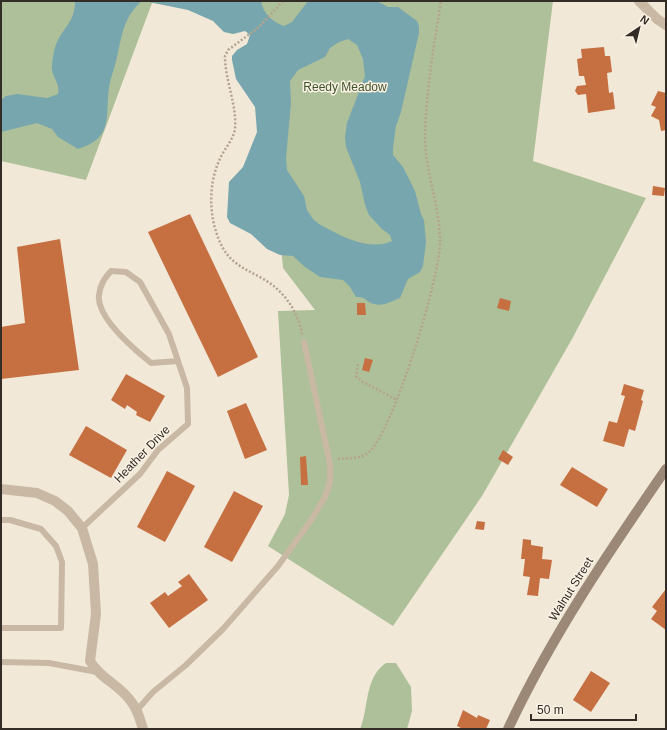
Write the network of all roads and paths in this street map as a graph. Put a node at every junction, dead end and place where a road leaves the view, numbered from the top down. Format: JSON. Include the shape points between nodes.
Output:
{"nodes":[{"id":1,"x":282,"y":1,"type":"edge"},
{"id":2,"x":441,"y":1,"type":"edge"},
{"id":3,"x":639,"y":1,"type":"edge"},
{"id":4,"x":666,"y":25,"type":"edge"},
{"id":5,"x":304,"y":342,"type":"joint"},
{"id":6,"x":178,"y":361,"type":"junction"},
{"id":7,"x":358,"y":364,"type":"dead end"},
{"id":8,"x":397,"y":400,"type":"junction"},
{"id":9,"x":329,"y":460,"type":"junction"},
{"id":10,"x":666,"y":469,"type":"edge"},
{"id":11,"x":1,"y":489,"type":"edge"},
{"id":12,"x":1,"y":520,"type":"edge"},
{"id":13,"x":82,"y":528,"type":"junction"},
{"id":14,"x":1,"y":628,"type":"edge"},
{"id":15,"x":1,"y":662,"type":"edge"},
{"id":16,"x":97,"y":672,"type":"junction"},
{"id":17,"x":137,"y":710,"type":"junction"},
{"id":18,"x":143,"y":729,"type":"edge"},
{"id":19,"x":508,"y":729,"type":"edge"}],
"edges":[{"from":1,"to":5,"type":"path","via":[[273,13],[247,38],[228,50],[225,56],[235,130],[219,160],[212,183],[212,207],[215,228],[224,250],[237,264],[266,280],[288,300],[301,328]]},
{"from":2,"to":8,"type":"path","via":[[433,48],[426,135],[440,253],[433,286]]},
{"from":3,"to":4,"type":"street"},
{"from":5,"to":9,"type":"lane"},
{"from":6,"to":6,"type":"lane","name":"Heather Drive","via":[[169,334],[140,282],[126,272],[111,271],[102,282],[98,297],[105,318],[151,363]]},
{"from":6,"to":13,"type":"lane","name":"Heather Drive","via":[[187,388],[188,424],[158,450],[140,474]]},
{"from":7,"to":8,"type":"path","via":[[356,376]]},
{"from":8,"to":9,"type":"path","via":[[378,443],[368,453],[363,456]]},
{"from":9,"to":17,"type":"lane","via":[[330,482],[325,497],[278,566],[223,629],[186,665],[152,692]]},
{"from":10,"to":19,"type":"main road","name":"Walnut Street","via":[[578,601],[529,684]]},
{"from":11,"to":13,"type":"street","via":[[37,493],[55,501],[68,511]]},
{"from":12,"to":14,"type":"lane","via":[[10,520],[40,529],[56,546],[62,562],[61,628]]},
{"from":13,"to":16,"type":"street","via":[[93,564],[96,614],[90,660]]},
{"from":15,"to":16,"type":"lane","via":[[49,662]]},
{"from":16,"to":17,"type":"street","via":[[120,689]]},
{"from":17,"to":18,"type":"street"}]}
